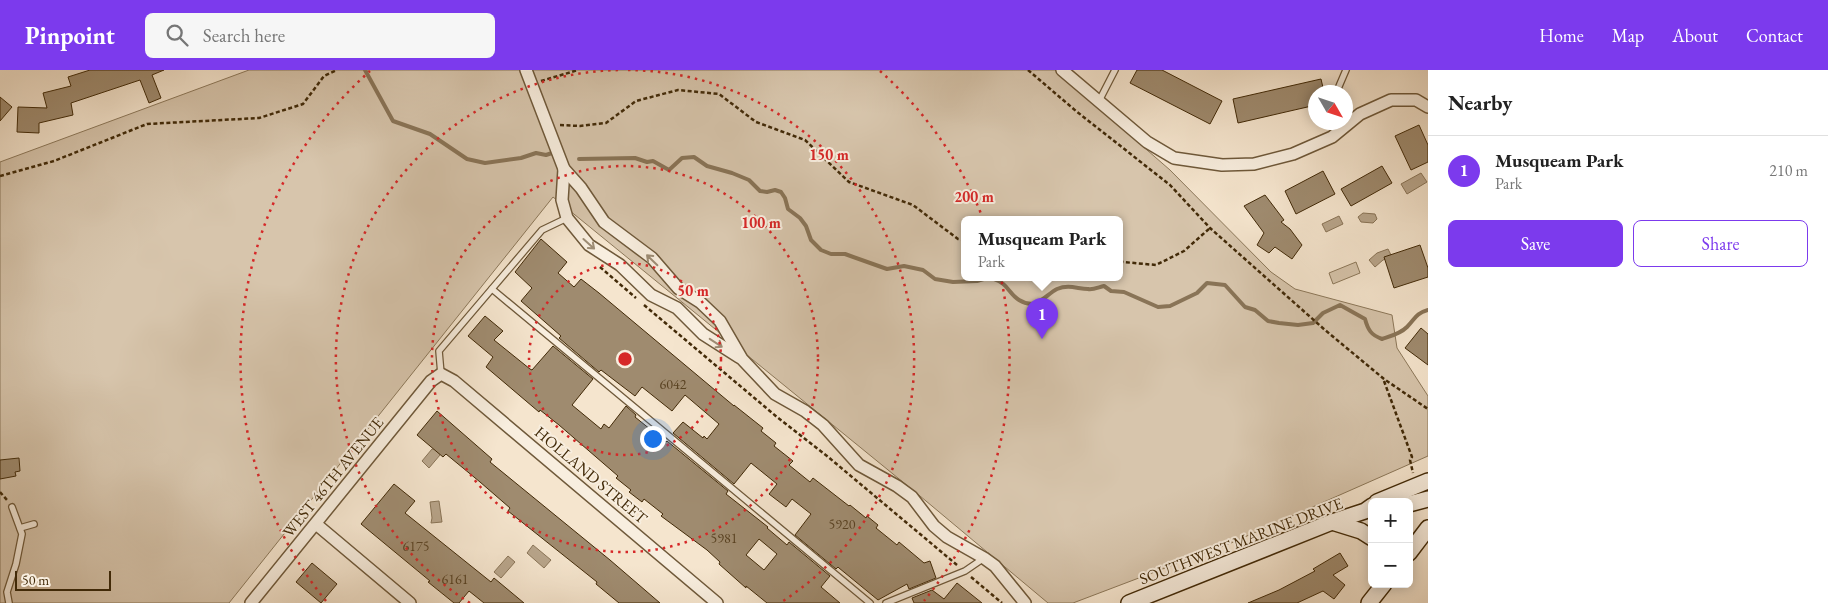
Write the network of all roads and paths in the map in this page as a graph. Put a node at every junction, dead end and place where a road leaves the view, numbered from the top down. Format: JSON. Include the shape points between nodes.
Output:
{"nodes":[{"id":1,"x":337,"y":70,"type":"edge"},
{"id":2,"x":526,"y":70,"type":"edge"},
{"id":3,"x":578,"y":70,"type":"edge"},
{"id":4,"x":1028,"y":70,"type":"edge"},
{"id":5,"x":1115,"y":70,"type":"edge"},
{"id":6,"x":1346,"y":70,"type":"edge"},
{"id":7,"x":1066,"y":71,"type":"edge"},
{"id":8,"x":539,"y":75,"type":"dead end"},
{"id":9,"x":1340,"y":85,"type":"edge"},
{"id":10,"x":1100,"y":101,"type":"junction"},
{"id":11,"x":1428,"y":107,"type":"edge"},
{"id":12,"x":1353,"y":119,"type":"edge"},
{"id":13,"x":547,"y":124,"type":"junction"},
{"id":14,"x":1340,"y":130,"type":"edge"},
{"id":15,"x":564,"y":169,"type":"junction"},
{"id":16,"x":0,"y":176,"type":"edge"},
{"id":17,"x":567,"y":218,"type":"junction"},
{"id":18,"x":1210,"y":228,"type":"junction"},
{"id":19,"x":961,"y":240,"type":"edge"},
{"id":20,"x":1123,"y":262,"type":"edge"},
{"id":21,"x":598,"y":266,"type":"dead end"},
{"id":22,"x":492,"y":289,"type":"junction"},
{"id":23,"x":742,"y":360,"type":"junction"},
{"id":24,"x":441,"y":374,"type":"junction"},
{"id":25,"x":1384,"y":379,"type":"junction"},
{"id":26,"x":1428,"y":409,"type":"edge"},
{"id":27,"x":1413,"y":474,"type":"dead end"},
{"id":28,"x":1428,"y":481,"type":"edge"},
{"id":29,"x":1393,"y":498,"type":"edge"},
{"id":30,"x":1428,"y":499,"type":"edge"},
{"id":31,"x":1413,"y":503,"type":"edge"},
{"id":32,"x":12,"y":507,"type":"dead end"},
{"id":33,"x":1368,"y":509,"type":"edge"},
{"id":34,"x":1332,"y":522,"type":"junction"},
{"id":35,"x":34,"y":524,"type":"dead end"},
{"id":36,"x":316,"y":524,"type":"junction"},
{"id":37,"x":20,"y":528,"type":"junction"},
{"id":38,"x":1428,"y":530,"type":"edge"},
{"id":39,"x":1368,"y":535,"type":"edge"},
{"id":40,"x":1413,"y":548,"type":"edge"},
{"id":41,"x":984,"y":558,"type":"junction"},
{"id":42,"x":965,"y":572,"type":"junction"},
{"id":43,"x":1381,"y":588,"type":"edge"},
{"id":44,"x":9,"y":603,"type":"edge"},
{"id":45,"x":251,"y":603,"type":"edge"},
{"id":46,"x":410,"y":603,"type":"edge"},
{"id":47,"x":717,"y":603,"type":"edge"},
{"id":48,"x":870,"y":603,"type":"edge"},
{"id":49,"x":886,"y":603,"type":"edge"},
{"id":50,"x":1002,"y":603,"type":"edge"},
{"id":51,"x":1025,"y":603,"type":"edge"},
{"id":52,"x":1129,"y":603,"type":"edge"},
{"id":53,"x":1369,"y":603,"type":"edge"}],
"edges":[{"from":1,"to":16,"type":"path","via":[[324,76],[304,104],[268,116],[147,124],[54,161]]},
{"from":2,"to":13,"type":"street"},
{"from":3,"to":8,"type":"path","via":[[541,81]]},
{"from":4,"to":18,"type":"path","via":[[1170,185]]},
{"from":5,"to":10,"type":"lane"},
{"from":6,"to":9,"type":"lane"},
{"from":7,"to":10,"type":"street"},
{"from":10,"to":14,"type":"street","via":[[1147,142],[1174,158],[1222,165],[1254,164],[1293,154]]},
{"from":11,"to":12,"type":"street","via":[[1416,100],[1391,100]]},
{"from":13,"to":15,"type":"street"},
{"from":13,"to":19,"type":"path","via":[[580,126],[606,123],[636,101],[678,90],[719,94],[756,122],[805,140],[849,182],[912,205]]},
{"from":15,"to":17,"type":"street","via":[[562,200]]},
{"from":23,"to":15,"type":"street","one_way":true,"via":[[720,320],[678,288],[652,258],[604,222]]},
{"from":17,"to":22,"type":"lane","via":[[542,230]]},
{"from":17,"to":23,"type":"street","one_way":true,"via":[[590,245],[620,265],[652,295],[677,308],[703,334]]},
{"from":18,"to":20,"type":"path","via":[[1184,251],[1156,265]]},
{"from":18,"to":25,"type":"path"},
{"from":21,"to":42,"type":"path"},
{"from":22,"to":24,"type":"lane","via":[[439,351]]},
{"from":22,"to":48,"type":"lane"},
{"from":23,"to":41,"type":"street","via":[[775,394],[823,425],[859,465],[912,497],[934,526],[947,537]]},
{"from":24,"to":36,"type":"street","name":"WEST 46TH AVENUE","via":[[431,381]]},
{"from":24,"to":47,"type":"street","name":"HOLLAND STREET","via":[[454,381]]},
{"from":25,"to":26,"type":"path"},
{"from":25,"to":27,"type":"path","via":[[1412,457]]},
{"from":28,"to":29,"type":"main road","name":"SOUTHWEST MARINE DRIVE"},
{"from":30,"to":31,"type":"main road"},
{"from":32,"to":37,"type":"lane"},
{"from":33,"to":34,"type":"main road","name":"SOUTHWEST MARINE DRIVE"},
{"from":34,"to":39,"type":"main road"},
{"from":34,"to":52,"type":"main road","name":"SOUTHWEST MARINE DRIVE"},
{"from":35,"to":37,"type":"lane"},
{"from":36,"to":45,"type":"street","name":"WEST 46TH AVENUE"},
{"from":36,"to":46,"type":"street"},
{"from":37,"to":44,"type":"lane","via":[[22,534],[16,564],[7,592]]},
{"from":38,"to":40,"type":"main road"},
{"from":41,"to":42,"type":"lane"},
{"from":41,"to":51,"type":"street","via":[[995,566]]},
{"from":42,"to":49,"type":"lane"},
{"from":42,"to":50,"type":"path"},
{"from":43,"to":53,"type":"main road"}]}
